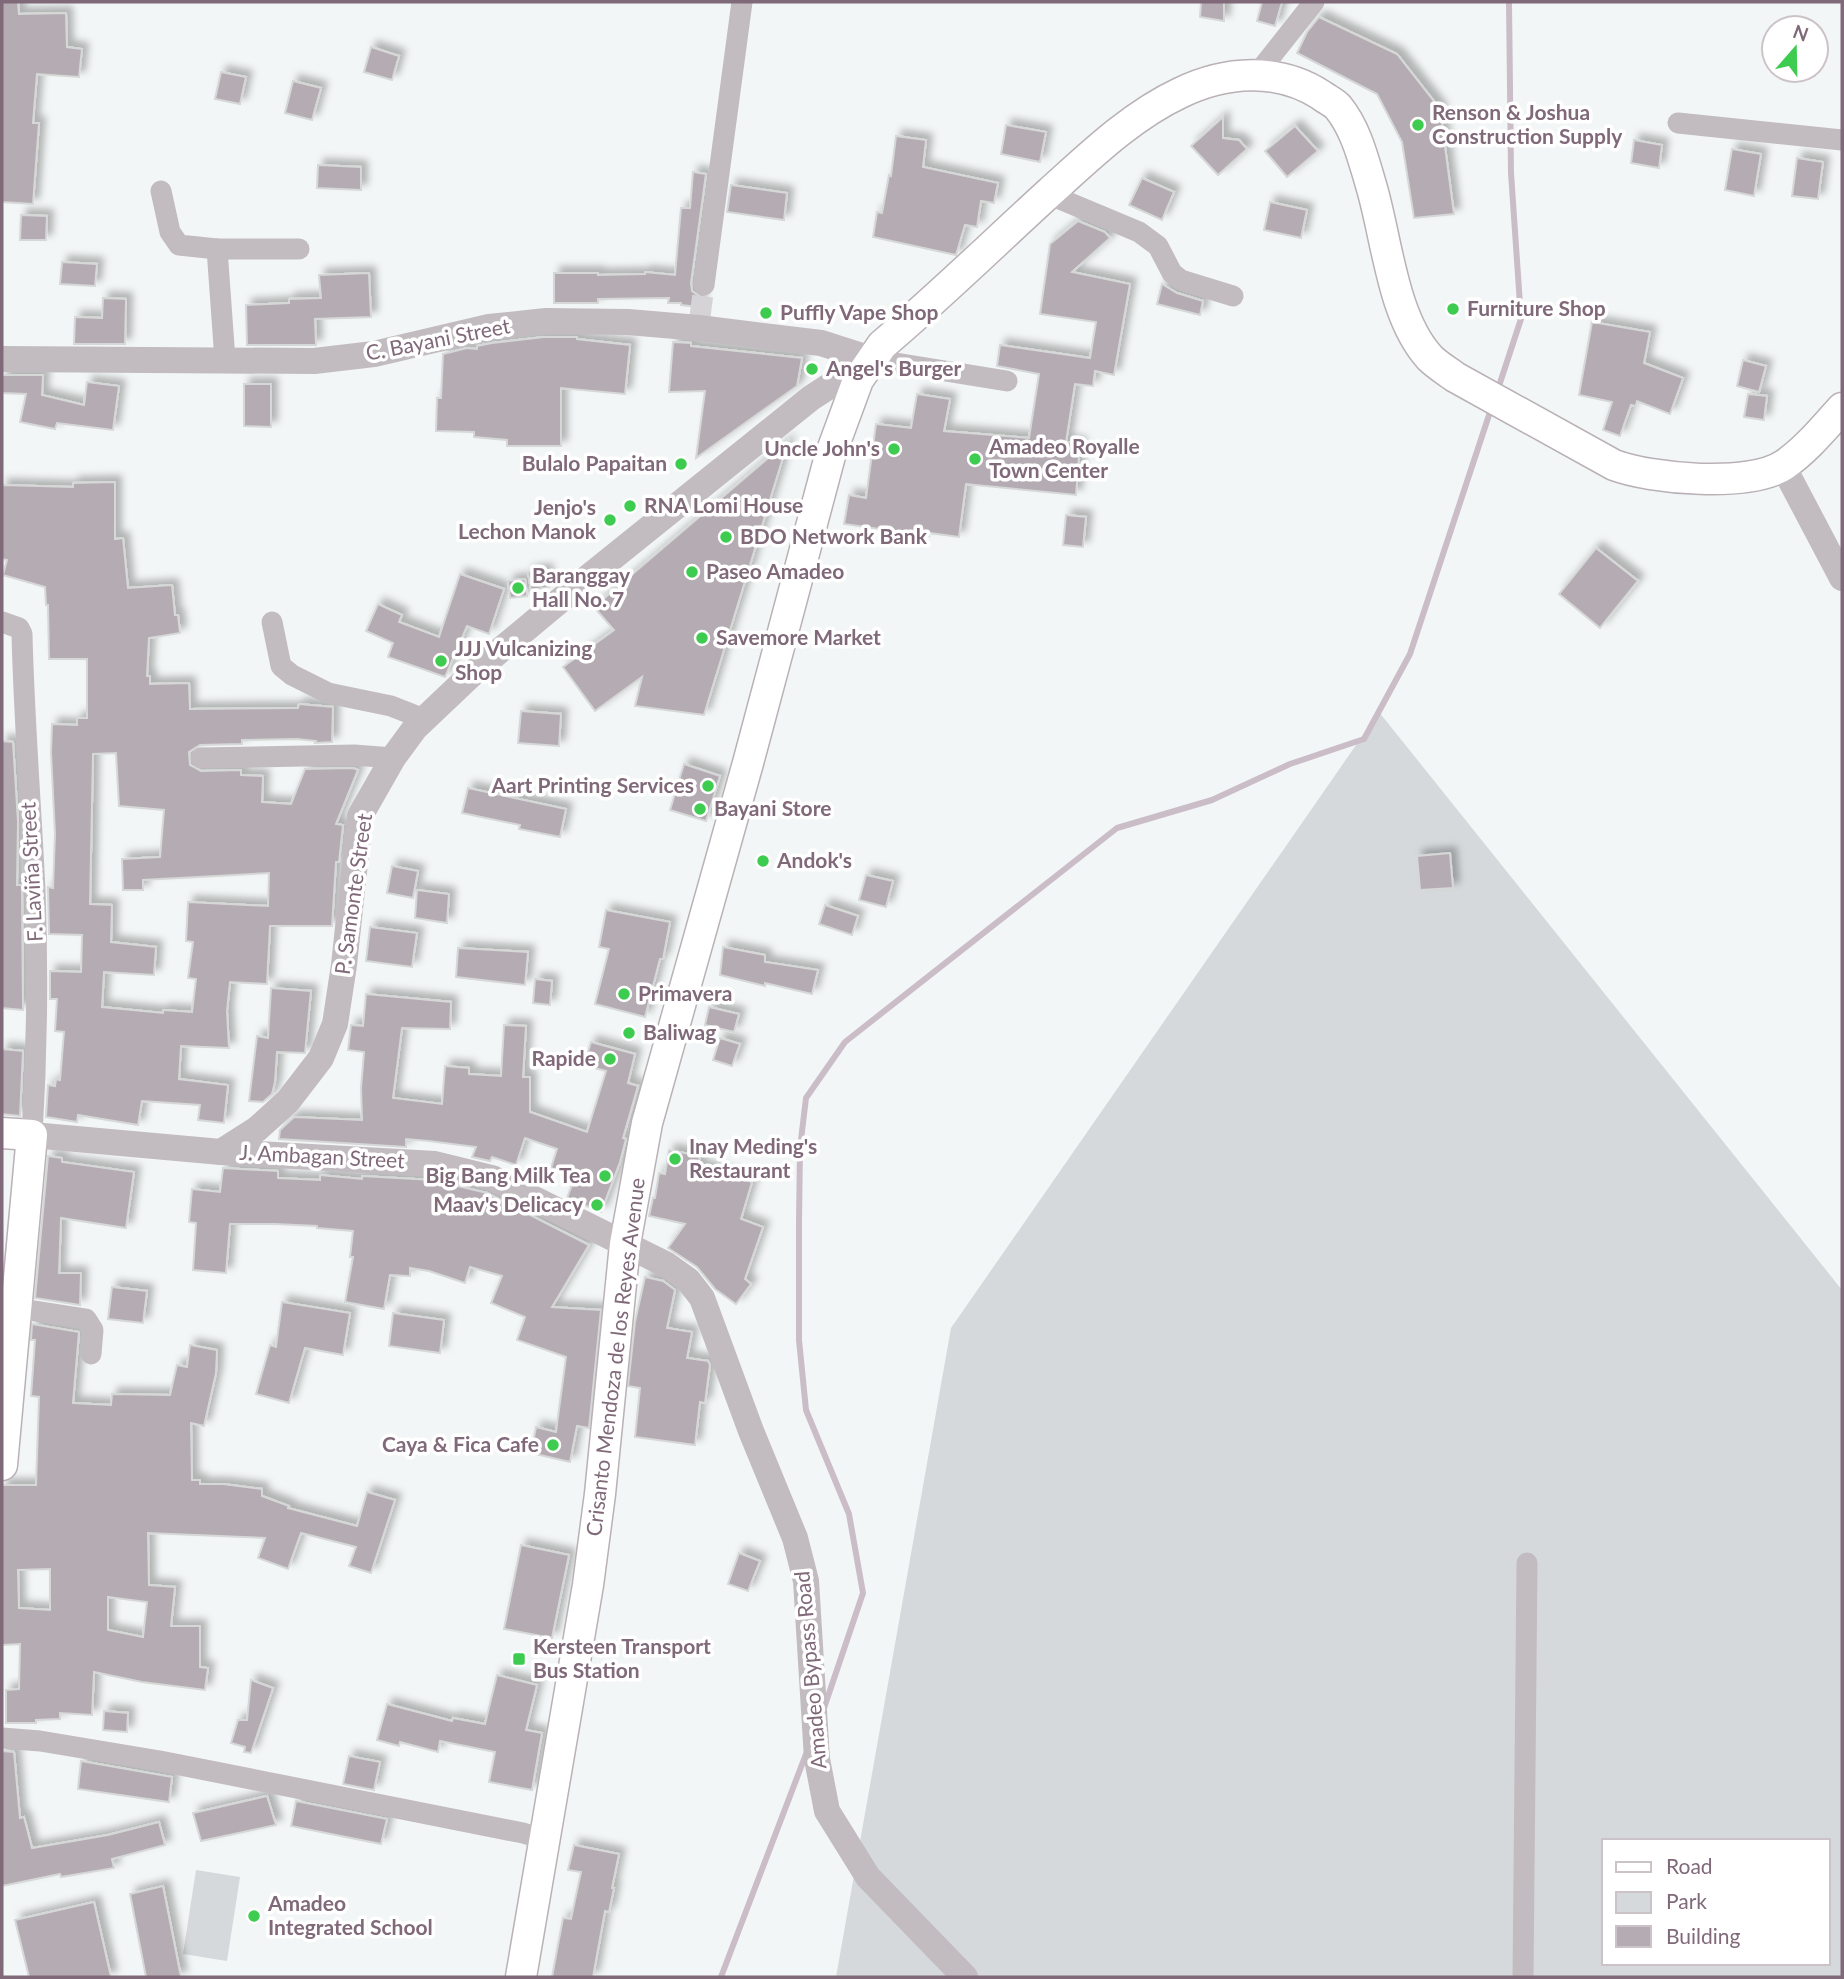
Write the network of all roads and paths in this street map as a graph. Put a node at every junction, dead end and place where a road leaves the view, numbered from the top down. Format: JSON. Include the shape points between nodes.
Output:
{"nodes":[{"id":1,"x":741,"y":2,"type":"edge"},
{"id":2,"x":1314,"y":2,"type":"edge"},
{"id":3,"x":1258,"y":74,"type":"junction"},
{"id":4,"x":1678,"y":123,"type":"dead end"},
{"id":5,"x":1842,"y":140,"type":"edge"},
{"id":6,"x":161,"y":191,"type":"dead end"},
{"id":7,"x":1048,"y":194,"type":"junction"},
{"id":8,"x":216,"y":249,"type":"junction"},
{"id":9,"x":299,"y":249,"type":"dead end"},
{"id":10,"x":704,"y":285,"type":"tunnel mouth"},
{"id":11,"x":1233,"y":296,"type":"dead end"},
{"id":12,"x":2,"y":359,"type":"edge"},
{"id":13,"x":871,"y":359,"type":"junction"},
{"id":14,"x":225,"y":360,"type":"junction"},
{"id":15,"x":1007,"y":381,"type":"dead end"},
{"id":16,"x":1842,"y":408,"type":"edge"},
{"id":17,"x":1783,"y":466,"type":"junction"},
{"id":18,"x":1842,"y":578,"type":"edge"},
{"id":19,"x":2,"y":622,"type":"edge"},
{"id":20,"x":272,"y":622,"type":"dead end"},
{"id":21,"x":424,"y":719,"type":"junction"},
{"id":22,"x":201,"y":758,"type":"dead end"},
{"id":23,"x":393,"y":758,"type":"junction"},
{"id":24,"x":2,"y":1133,"type":"edge"},
{"id":25,"x":32,"y":1135,"type":"junction"},
{"id":26,"x":221,"y":1152,"type":"junction"},
{"id":27,"x":625,"y":1244,"type":"junction"},
{"id":28,"x":16,"y":1308,"type":"junction"},
{"id":29,"x":91,"y":1354,"type":"dead end"},
{"id":30,"x":2,"y":1465,"type":"edge"},
{"id":31,"x":1527,"y":1563,"type":"dead end"},
{"id":32,"x":2,"y":1738,"type":"edge"},
{"id":33,"x":546,"y":1840,"type":"junction"},
{"id":34,"x":521,"y":1977,"type":"edge"},
{"id":35,"x":965,"y":1977,"type":"edge"},
{"id":36,"x":1523,"y":1977,"type":"edge"}],
"edges":[{"from":1,"to":10,"type":"street"},
{"from":2,"to":3,"type":"street"},
{"from":3,"to":7,"type":"main road","name":"Crisanto Mendoza de los Reyes Avenue","via":[[1219,79],[1179,93],[1099,148]]},
{"from":3,"to":17,"type":"main road","name":"Crisanto Mendoza de los Reyes Avenue","via":[[1308,87],[1345,118],[1360,146],[1403,314],[1415,340],[1455,377],[1614,465],[1697,478],[1742,478]]},
{"from":4,"to":5,"type":"street"},
{"from":6,"to":8,"type":"street","via":[[170,232],[179,245]]},
{"from":7,"to":11,"type":"street","via":[[1139,232],[1158,246],[1172,273],[1181,280]]},
{"from":7,"to":13,"type":"main road","name":"Crisanto Mendoza de los Reyes Avenue"},
{"from":8,"to":9,"type":"street"},
{"from":8,"to":14,"type":"street"},
{"from":12,"to":14,"type":"street","name":"C. Bayani Street"},
{"from":13,"to":14,"type":"street","name":"C. Bayani Street","via":[[821,343],[700,323],[546,321],[489,327],[374,354],[314,360]]},
{"from":13,"to":15,"type":"street"},
{"from":13,"to":21,"type":"street","name":"P. Samonte Street","via":[[811,398],[581,583]]},
{"from":13,"to":27,"type":"main road","name":"Crisanto Mendoza de los Reyes Avenue","via":[[858,380],[830,456],[647,1123]]},
{"from":16,"to":17,"type":"main road","name":"Crisanto Mendoza de los Reyes Avenue"},
{"from":17,"to":18,"type":"street"},
{"from":19,"to":25,"type":"street","name":"F. Laviña Street","via":[[19,628],[22,634],[35,890],[37,1058]]},
{"from":20,"to":21,"type":"street","via":[[281,666],[292,675],[328,693],[391,706]]},
{"from":21,"to":23,"type":"street","name":"P. Samonte Street"},
{"from":22,"to":23,"type":"street","via":[[354,754]]},
{"from":23,"to":26,"type":"street","name":"P. Samonte Street","via":[[360,816],[335,1024],[320,1058],[288,1101],[257,1129]]},
{"from":24,"to":25,"type":"main road","name":"J. Ambagan Street"},
{"from":25,"to":26,"type":"street","name":"J. Ambagan Street"},
{"from":25,"to":28,"type":"main road"},
{"from":26,"to":27,"type":"street","name":"J. Ambagan Street","via":[[435,1164],[492,1178]]},
{"from":27,"to":33,"type":"main road","name":"Crisanto Mendoza de los Reyes Avenue","via":[[588,1585]]},
{"from":27,"to":35,"type":"street","name":"Amadeo Bypass Road","via":[[667,1265],[702,1298],[795,1538],[806,1581],[817,1759],[827,1811],[868,1877]]},
{"from":28,"to":29,"type":"street","via":[[86,1319],[93,1330]]},
{"from":28,"to":30,"type":"main road"},
{"from":31,"to":36,"type":"street"},
{"from":32,"to":33,"type":"street","via":[[160,1761]]},
{"from":33,"to":34,"type":"main road","name":"Crisanto Mendoza de los Reyes Avenue"}]}
